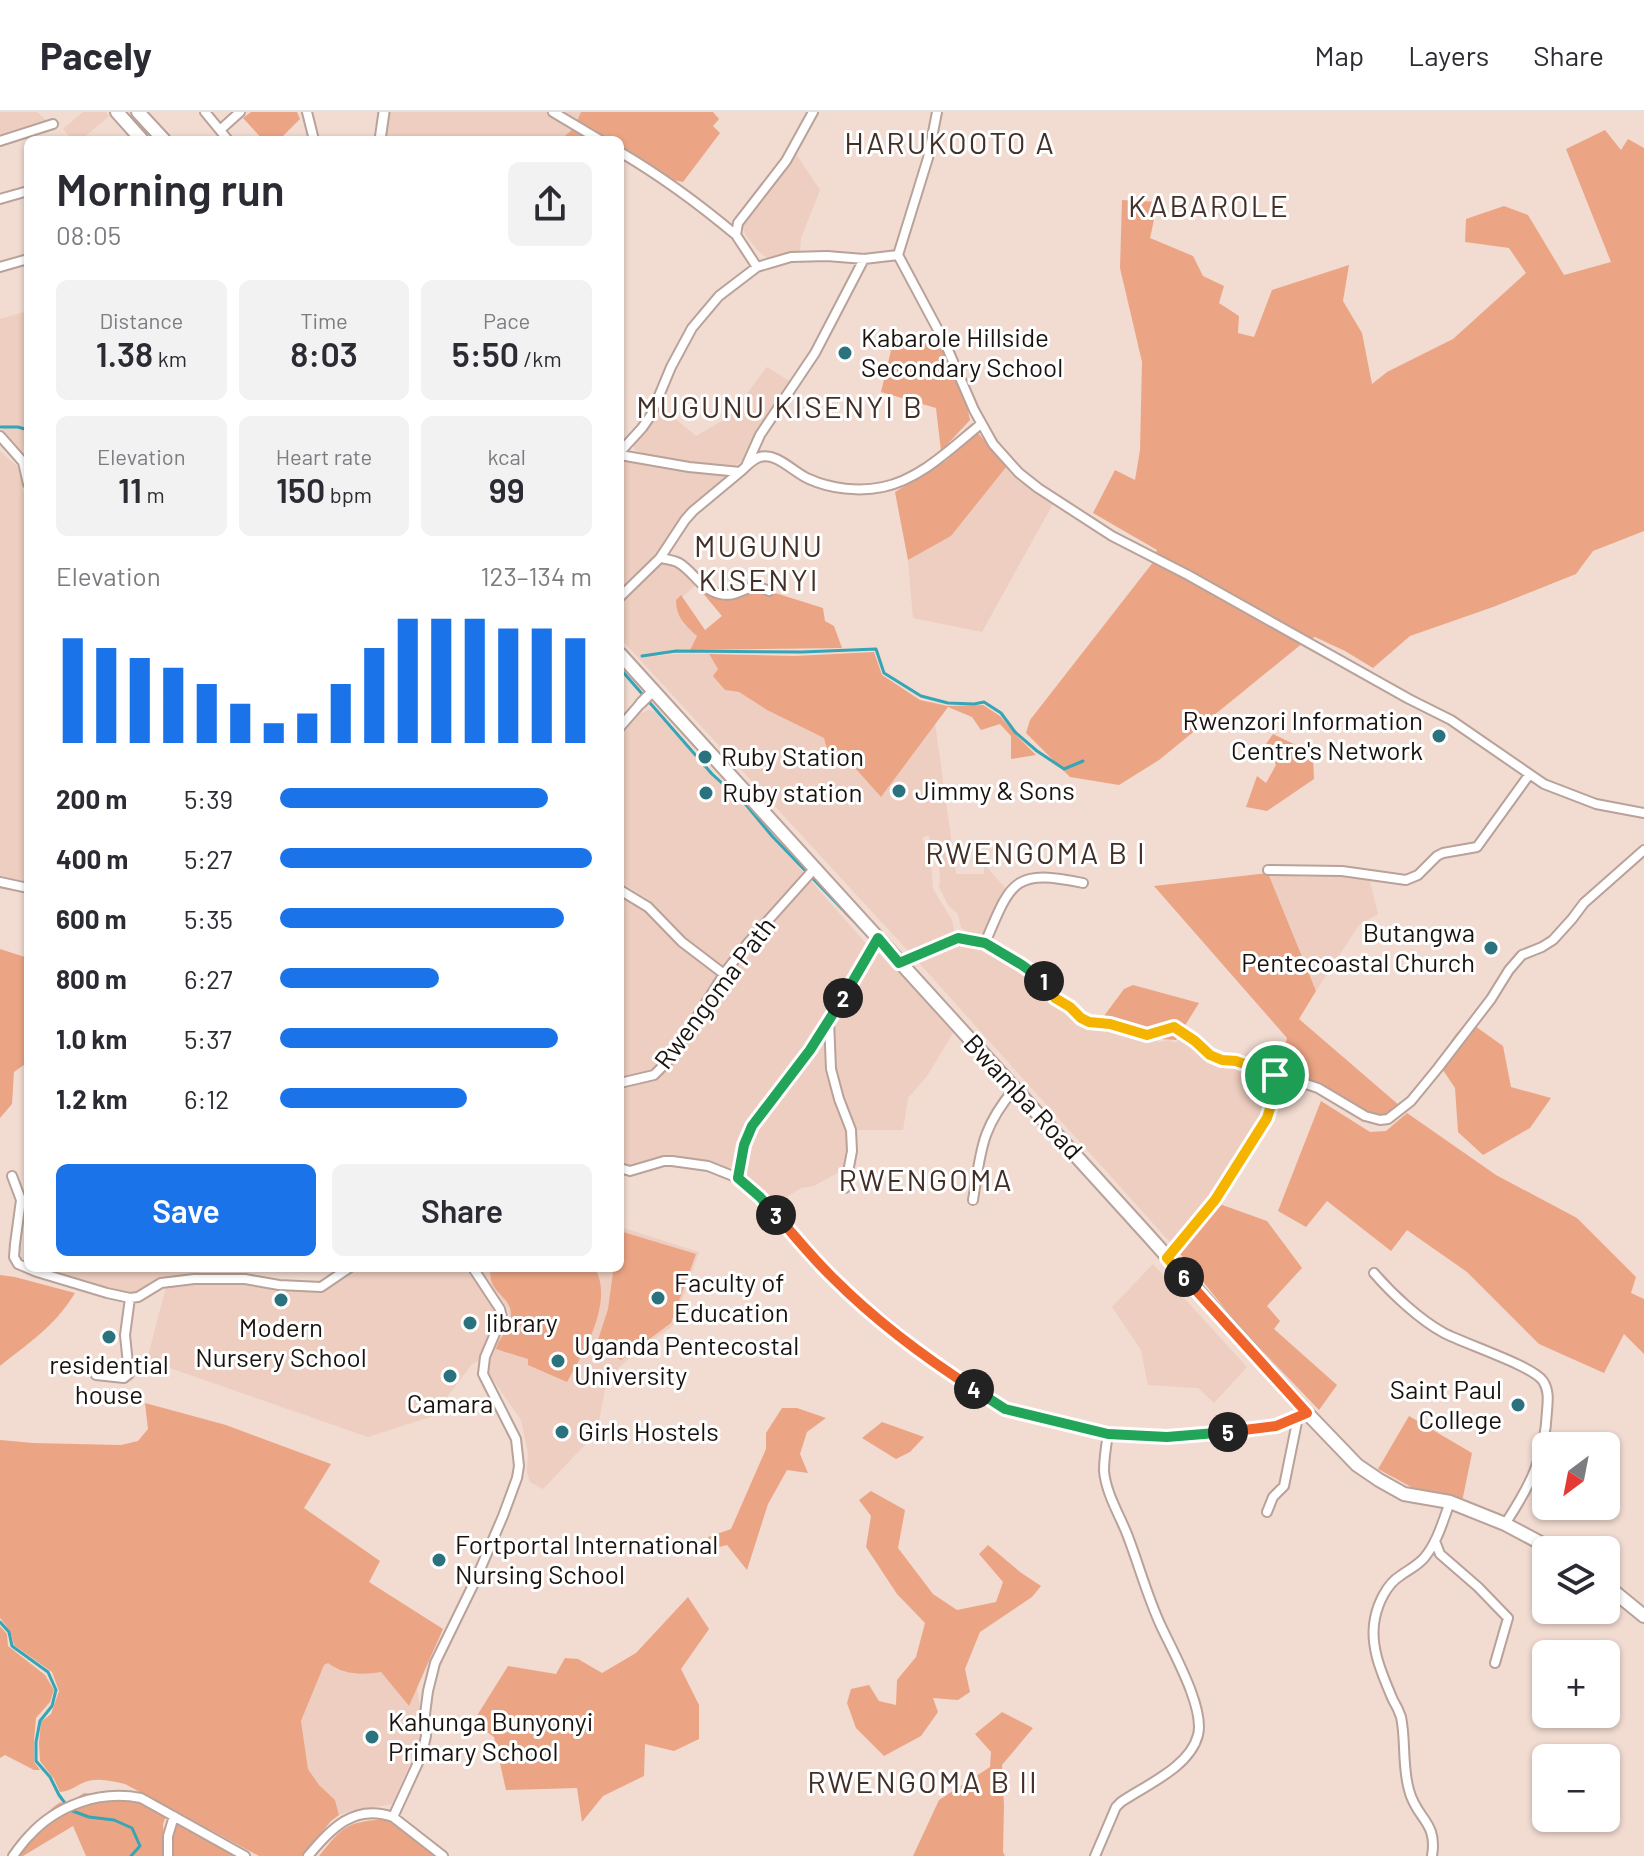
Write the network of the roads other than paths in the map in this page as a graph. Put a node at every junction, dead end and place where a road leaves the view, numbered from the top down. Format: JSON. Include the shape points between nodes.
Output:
{"nodes":[{"id":1,"x":117,"y":112,"type":"edge"},
{"id":2,"x":138,"y":112,"type":"edge"},
{"id":3,"x":205,"y":112,"type":"edge"},
{"id":4,"x":240,"y":112,"type":"edge"},
{"id":5,"x":307,"y":112,"type":"edge"},
{"id":6,"x":384,"y":112,"type":"edge"},
{"id":7,"x":553,"y":112,"type":"edge"},
{"id":8,"x":813,"y":112,"type":"edge"},
{"id":9,"x":937,"y":112,"type":"edge"},
{"id":10,"x":53,"y":124,"type":"dead end"},
{"id":11,"x":220,"y":130,"type":"junction"},
{"id":12,"x":136,"y":136,"type":"edge"},
{"id":13,"x":160,"y":136,"type":"edge"},
{"id":14,"x":225,"y":136,"type":"edge"},
{"id":15,"x":313,"y":136,"type":"edge"},
{"id":16,"x":381,"y":136,"type":"edge"},
{"id":17,"x":593,"y":136,"type":"edge"},
{"id":18,"x":0,"y":141,"type":"edge"},
{"id":19,"x":624,"y":154,"type":"edge"},
{"id":20,"x":24,"y":192,"type":"edge"},
{"id":21,"x":0,"y":199,"type":"edge"},
{"id":22,"x":736,"y":235,"type":"junction"},
{"id":23,"x":898,"y":255,"type":"junction"},
{"id":24,"x":864,"y":259,"type":"junction"},
{"id":25,"x":24,"y":260,"type":"edge"},
{"id":26,"x":0,"y":267,"type":"edge"},
{"id":27,"x":757,"y":267,"type":"junction"},
{"id":28,"x":981,"y":424,"type":"junction"},
{"id":29,"x":0,"y":436,"type":"edge"},
{"id":30,"x":624,"y":449,"type":"edge"},
{"id":31,"x":624,"y":455,"type":"edge"},
{"id":32,"x":24,"y":460,"type":"edge"},
{"id":33,"x":742,"y":470,"type":"junction"},
{"id":34,"x":660,"y":558,"type":"junction"},
{"id":35,"x":769,"y":591,"type":"dead end"},
{"id":36,"x":624,"y":593,"type":"edge"},
{"id":37,"x":624,"y":658,"type":"edge"},
{"id":38,"x":653,"y":691,"type":"junction"},
{"id":39,"x":641,"y":703,"type":"joint"},
{"id":40,"x":624,"y":722,"type":"edge"},
{"id":41,"x":1529,"y":775,"type":"junction"},
{"id":42,"x":1644,"y":813,"type":"edge"},
{"id":43,"x":1644,"y":850,"type":"edge"},
{"id":44,"x":815,"y":868,"type":"junction"},
{"id":45,"x":1268,"y":870,"type":"dead end"},
{"id":46,"x":0,"y":882,"type":"edge"},
{"id":47,"x":1083,"y":883,"type":"dead end"},
{"id":48,"x":24,"y":887,"type":"edge"},
{"id":49,"x":624,"y":892,"type":"edge"},
{"id":50,"x":878,"y":938,"type":"junction"},
{"id":51,"x":985,"y":943,"type":"junction"},
{"id":52,"x":899,"y":963,"type":"junction"},
{"id":53,"x":724,"y":974,"type":"junction"},
{"id":54,"x":829,"y":1020,"type":"junction"},
{"id":55,"x":1275,"y":1075,"type":"junction"},
{"id":56,"x":624,"y":1082,"type":"edge"},
{"id":57,"x":1015,"y":1088,"type":"junction"},
{"id":58,"x":624,"y":1169,"type":"edge"},
{"id":59,"x":12,"y":1176,"type":"dead end"},
{"id":60,"x":738,"y":1178,"type":"junction"},
{"id":61,"x":845,"y":1188,"type":"dead end"},
{"id":62,"x":973,"y":1200,"type":"dead end"},
{"id":63,"x":1167,"y":1258,"type":"junction"},
{"id":64,"x":24,"y":1267,"type":"edge"},
{"id":65,"x":37,"y":1272,"type":"edge"},
{"id":66,"x":343,"y":1272,"type":"edge"},
{"id":67,"x":476,"y":1272,"type":"edge"},
{"id":68,"x":1374,"y":1273,"type":"dead end"},
{"id":69,"x":130,"y":1298,"type":"junction"},
{"id":70,"x":96,"y":1375,"type":"dead end"},
{"id":71,"x":1302,"y":1415,"type":"junction"},
{"id":72,"x":1108,"y":1434,"type":"junction"},
{"id":73,"x":1450,"y":1502,"type":"junction"},
{"id":74,"x":1267,"y":1512,"type":"dead end"},
{"id":75,"x":1505,"y":1524,"type":"junction"},
{"id":76,"x":1532,"y":1538,"type":"edge"},
{"id":77,"x":1435,"y":1541,"type":"junction"},
{"id":78,"x":1620,"y":1596,"type":"edge"},
{"id":79,"x":1644,"y":1616,"type":"edge"},
{"id":80,"x":1495,"y":1663,"type":"dead end"},
{"id":81,"x":174,"y":1816,"type":"junction"},
{"id":82,"x":393,"y":1817,"type":"junction"},
{"id":83,"x":13,"y":1856,"type":"edge"},
{"id":84,"x":168,"y":1856,"type":"edge"},
{"id":85,"x":245,"y":1856,"type":"edge"},
{"id":86,"x":308,"y":1856,"type":"edge"},
{"id":87,"x":443,"y":1856,"type":"edge"},
{"id":88,"x":1095,"y":1856,"type":"edge"},
{"id":89,"x":1432,"y":1856,"type":"edge"}],
"edges":[{"from":1,"to":12,"type":"main road"},
{"from":2,"to":13,"type":"main road"},
{"from":3,"to":11,"type":"street"},
{"from":4,"to":11,"type":"street"},
{"from":5,"to":15,"type":"street"},
{"from":6,"to":16,"type":"street"},
{"from":7,"to":17,"type":"street"},
{"from":8,"to":22,"type":"street","via":[[786,161],[738,223]]},
{"from":9,"to":23,"type":"street"},
{"from":10,"to":18,"type":"street"},
{"from":11,"to":14,"type":"street"},
{"from":19,"to":22,"type":"street"},
{"from":20,"to":21,"type":"street"},
{"from":22,"to":27,"type":"street"},
{"from":23,"to":24,"type":"street"},
{"from":23,"to":28,"type":"street"},
{"from":24,"to":27,"type":"street","via":[[791,257]]},
{"from":24,"to":33,"type":"street","via":[[815,353]]},
{"from":25,"to":26,"type":"street"},
{"from":27,"to":30,"type":"street","via":[[719,296],[692,328],[651,415]]},
{"from":28,"to":33,"type":"street","via":[[918,473],[880,488],[819,483],[769,457]]},
{"from":28,"to":41,"type":"street","via":[[1019,473],[1101,529],[1451,720]]},
{"from":29,"to":32,"type":"street"},
{"from":31,"to":33,"type":"street"},
{"from":33,"to":34,"type":"street","via":[[693,511]]},
{"from":34,"to":35,"type":"street","via":[[679,563],[703,587],[724,596],[753,586]]},
{"from":34,"to":36,"type":"street"},
{"from":37,"to":38,"type":"main road","name":"Bwamba Road"},
{"from":38,"to":39,"type":"street"},
{"from":38,"to":44,"type":"main road","name":"Bwamba Road"},
{"from":39,"to":40,"type":"street"},
{"from":41,"to":42,"type":"street","via":[[1596,804]]},
{"from":41,"to":45,"type":"street","via":[[1477,847],[1443,853],[1414,878]]},
{"from":43,"to":55,"type":"street","via":[[1584,903],[1553,940],[1516,961],[1438,1068],[1388,1119],[1365,1116],[1318,1088]]},
{"from":44,"to":50,"type":"main road","name":"Bwamba Road"},
{"from":44,"to":53,"type":"street","name":"Rwengoma Path"},
{"from":46,"to":48,"type":"street"},
{"from":47,"to":51,"type":"street","via":[[1039,877],[1018,882]]},
{"from":49,"to":53,"type":"street"},
{"from":50,"to":52,"type":"main road","name":"Bwamba Road"},
{"from":50,"to":54,"type":"street"},
{"from":51,"to":52,"type":"street","via":[[958,938]]},
{"from":51,"to":55,"type":"street","via":[[1042,978],[1055,998],[1089,1022],[1147,1035],[1174,1027],[1210,1055]]},
{"from":52,"to":57,"type":"main road","name":"Bwamba Road"},
{"from":53,"to":56,"type":"street","name":"Rwengoma Path","via":[[672,1057],[654,1075]]},
{"from":54,"to":60,"type":"street","via":[[752,1126]]},
{"from":54,"to":61,"type":"street","via":[[831,1069],[851,1130]]},
{"from":55,"to":63,"type":"street","via":[[1267,1118],[1215,1200]]},
{"from":57,"to":62,"type":"street","via":[[984,1136]]},
{"from":57,"to":63,"type":"main road","name":"Bwamba Road"},
{"from":58,"to":60,"type":"street","via":[[672,1161],[708,1166]]},
{"from":59,"to":64,"type":"street","via":[[21,1200],[14,1257]]},
{"from":60,"to":72,"type":"street","via":[[849,1293],[944,1370],[1005,1409]]},
{"from":63,"to":71,"type":"main road","name":"Bwamba Road"},
{"from":65,"to":69,"type":"street"},
{"from":66,"to":69,"type":"street","via":[[321,1287],[245,1279],[174,1280]]},
{"from":67,"to":82,"type":"street","via":[[502,1317],[483,1374],[516,1439],[519,1466],[508,1505],[435,1663],[422,1754]]},
{"from":68,"to":75,"type":"street","via":[[1441,1332],[1524,1367],[1545,1383],[1544,1446],[1525,1495]]},
{"from":69,"to":70,"type":"street","via":[[125,1335],[129,1374]]},
{"from":71,"to":72,"type":"street","via":[[1276,1426],[1167,1437]]},
{"from":71,"to":73,"type":"main road","name":"Bwamba Road","via":[[1379,1480],[1404,1494]]},
{"from":71,"to":74,"type":"street","via":[[1284,1486]]},
{"from":72,"to":88,"type":"street","via":[[1104,1472],[1109,1490],[1149,1600],[1191,1691],[1199,1735],[1175,1769],[1116,1807]]},
{"from":73,"to":75,"type":"main road","name":"Bwamba Road"},
{"from":73,"to":77,"type":"street"},
{"from":75,"to":76,"type":"main road","name":"Bwamba Road"},
{"from":77,"to":80,"type":"street","via":[[1440,1554],[1508,1618]]},
{"from":77,"to":89,"type":"street","via":[[1423,1560],[1388,1589],[1374,1632],[1377,1659],[1401,1717],[1408,1788],[1433,1835]]},
{"from":78,"to":79,"type":"main road"},
{"from":81,"to":83,"type":"street","via":[[141,1798],[100,1797],[69,1806],[41,1824]]},
{"from":81,"to":84,"type":"street"},
{"from":81,"to":85,"type":"street"},
{"from":82,"to":86,"type":"street","via":[[358,1815],[333,1829]]},
{"from":82,"to":87,"type":"street"}]}
